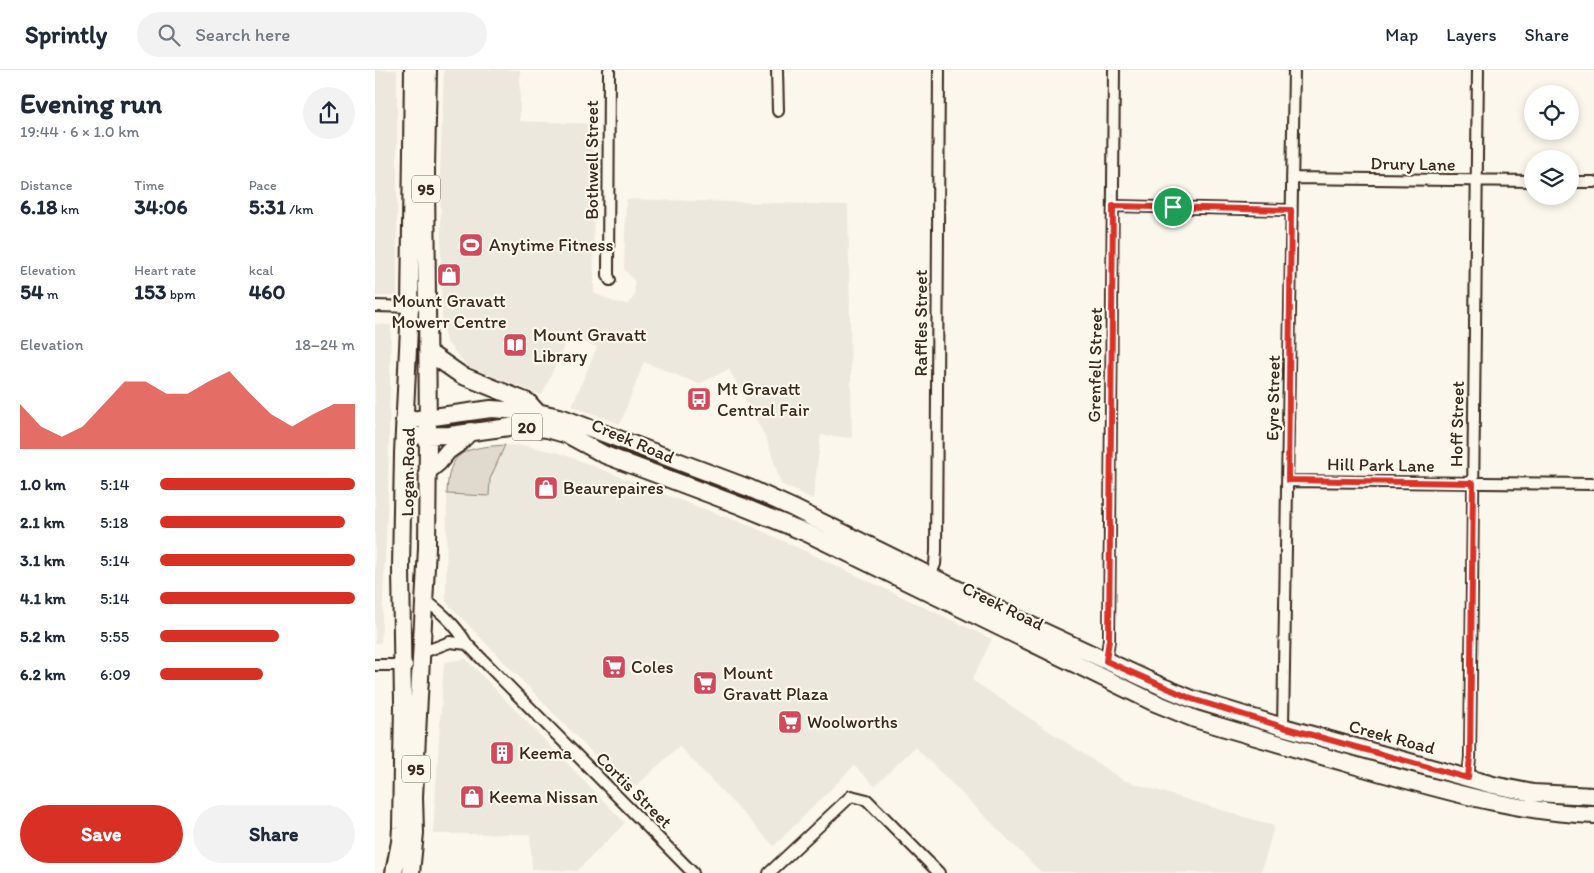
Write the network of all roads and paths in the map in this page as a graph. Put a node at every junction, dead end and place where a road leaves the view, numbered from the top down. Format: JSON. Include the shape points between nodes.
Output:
{"nodes":[{"id":1,"x":413,"y":70,"type":"edge"},
{"id":2,"x":427,"y":70,"type":"edge"},
{"id":3,"x":609,"y":70,"type":"edge"},
{"id":4,"x":777,"y":70,"type":"edge"},
{"id":5,"x":939,"y":70,"type":"edge"},
{"id":6,"x":1114,"y":70,"type":"edge"},
{"id":7,"x":1294,"y":70,"type":"edge"},
{"id":8,"x":1478,"y":70,"type":"edge"},
{"id":9,"x":778,"y":111,"type":"dead end"},
{"id":10,"x":1292,"y":178,"type":"junction"},
{"id":11,"x":1476,"y":180,"type":"junction"},
{"id":12,"x":1524,"y":181,"type":"edge"},
{"id":13,"x":1579,"y":182,"type":"edge"},
{"id":14,"x":1594,"y":182,"type":"edge"},
{"id":15,"x":1113,"y":206,"type":"junction"},
{"id":16,"x":1291,"y":210,"type":"junction"},
{"id":17,"x":610,"y":280,"type":"dead end"},
{"id":18,"x":375,"y":306,"type":"edge"},
{"id":19,"x":410,"y":307,"type":"junction"},
{"id":20,"x":427,"y":308,"type":"junction"},
{"id":21,"x":428,"y":352,"type":"junction"},
{"id":22,"x":537,"y":412,"type":"junction"},
{"id":23,"x":428,"y":418,"type":"junction"},
{"id":24,"x":404,"y":428,"type":"junction"},
{"id":25,"x":471,"y":431,"type":"junction"},
{"id":26,"x":428,"y":436,"type":"junction"},
{"id":27,"x":427,"y":472,"type":"junction"},
{"id":28,"x":1288,"y":480,"type":"junction"},
{"id":29,"x":1473,"y":483,"type":"junction"},
{"id":30,"x":1594,"y":484,"type":"edge"},
{"id":31,"x":930,"y":576,"type":"junction"},
{"id":32,"x":424,"y":600,"type":"junction"},
{"id":33,"x":467,"y":644,"type":"junction"},
{"id":34,"x":421,"y":659,"type":"junction"},
{"id":35,"x":1106,"y":661,"type":"junction"},
{"id":36,"x":375,"y":665,"type":"edge"},
{"id":37,"x":403,"y":665,"type":"junction"},
{"id":38,"x":1283,"y":727,"type":"junction"},
{"id":39,"x":1468,"y":778,"type":"junction"},
{"id":40,"x":1594,"y":796,"type":"edge"},
{"id":41,"x":1594,"y":815,"type":"edge"},
{"id":42,"x":394,"y":873,"type":"edge"},
{"id":43,"x":411,"y":873,"type":"edge"},
{"id":44,"x":693,"y":873,"type":"edge"},
{"id":45,"x":769,"y":873,"type":"edge"},
{"id":46,"x":939,"y":873,"type":"edge"}],
"edges":[{"from":1,"to":19,"type":"main road","name":"Logan Road","number":"95"},
{"from":2,"to":20,"type":"main road","name":"Logan Road","number":"95"},
{"from":3,"to":17,"type":"street","name":"Bothwell Street"},
{"from":4,"to":9,"type":"street"},
{"from":5,"to":31,"type":"street","name":"Raffles Street","via":[[937,550]]},
{"from":6,"to":15,"type":"street","name":"Grenfell Street"},
{"from":7,"to":10,"type":"street","name":"Eyre Street"},
{"from":8,"to":11,"type":"street","name":"Hoff Street"},
{"from":10,"to":11,"type":"street","name":"Drury Lane"},
{"from":10,"to":16,"type":"street","name":"Eyre Street"},
{"from":11,"to":12,"type":"street","name":"Drury Lane"},
{"from":11,"to":29,"type":"street","name":"Hoff Street"},
{"from":13,"to":14,"type":"street"},
{"from":15,"to":16,"type":"street"},
{"from":15,"to":35,"type":"street","name":"Grenfell Street","via":[[1109,640]]},
{"from":16,"to":28,"type":"street","name":"Eyre Street"},
{"from":18,"to":19,"type":"street"},
{"from":19,"to":20,"type":"street"},
{"from":19,"to":24,"type":"main road","name":"Logan Road","number":"95"},
{"from":20,"to":21,"type":"main road","name":"Logan Road","number":"95"},
{"from":21,"to":22,"type":"main road","via":[[461,375],[528,402]]},
{"from":21,"to":23,"type":"main road","name":"Logan Road","number":"95"},
{"from":22,"to":23,"type":"main road","name":"Creek Road","number":"20","via":[[491,409]]},
{"from":22,"to":31,"type":"main road","name":"Creek Road","number":"20","via":[[579,424],[749,488]]},
{"from":23,"to":24,"type":"main road","name":"Creek Road","number":"20"},
{"from":23,"to":26,"type":"main road","name":"Logan Road","number":"95"},
{"from":24,"to":26,"type":"main road","name":"Creek Road","number":"20"},
{"from":24,"to":37,"type":"main road","name":"Logan Road","number":"95"},
{"from":25,"to":26,"type":"main road","name":"Creek Road","number":"20"},
{"from":25,"to":27,"type":"main road"},
{"from":25,"to":41,"type":"main road","name":"Creek Road","number":"20","via":[[517,426],[568,435],[605,455],[807,533],[1153,702],[1195,719],[1466,796],[1517,807]]},
{"from":26,"to":27,"type":"main road","name":"Logan Road","number":"95"},
{"from":27,"to":32,"type":"main road","name":"Logan Road","number":"95"},
{"from":28,"to":29,"type":"street","name":"Hill Park Lane"},
{"from":28,"to":38,"type":"street","name":"Eyre Street"},
{"from":29,"to":30,"type":"street","name":"Hill Park Lane"},
{"from":29,"to":39,"type":"street","name":"Hoff Street"},
{"from":31,"to":35,"type":"main road","name":"Creek Road","number":"20"},
{"from":32,"to":33,"type":"street","name":"Cortis Street","via":[[460,631]]},
{"from":32,"to":34,"type":"main road","name":"Logan Road","number":"95"},
{"from":33,"to":34,"type":"street","via":[[450,642]]},
{"from":33,"to":44,"type":"street","name":"Cortis Street"},
{"from":34,"to":37,"type":"street"},
{"from":34,"to":43,"type":"main road","name":"Logan Road","number":"95"},
{"from":35,"to":38,"type":"main road","name":"Creek Road","number":"20","via":[[1192,699]]},
{"from":36,"to":37,"type":"street"},
{"from":37,"to":42,"type":"main road","name":"Logan Road","number":"95","via":[[401,828]]},
{"from":38,"to":39,"type":"main road","name":"Creek Road","number":"20"},
{"from":39,"to":40,"type":"main road","name":"Creek Road","number":"20","via":[[1515,791]]},
{"from":45,"to":46,"type":"street","via":[[851,796],[867,800]]}]}
